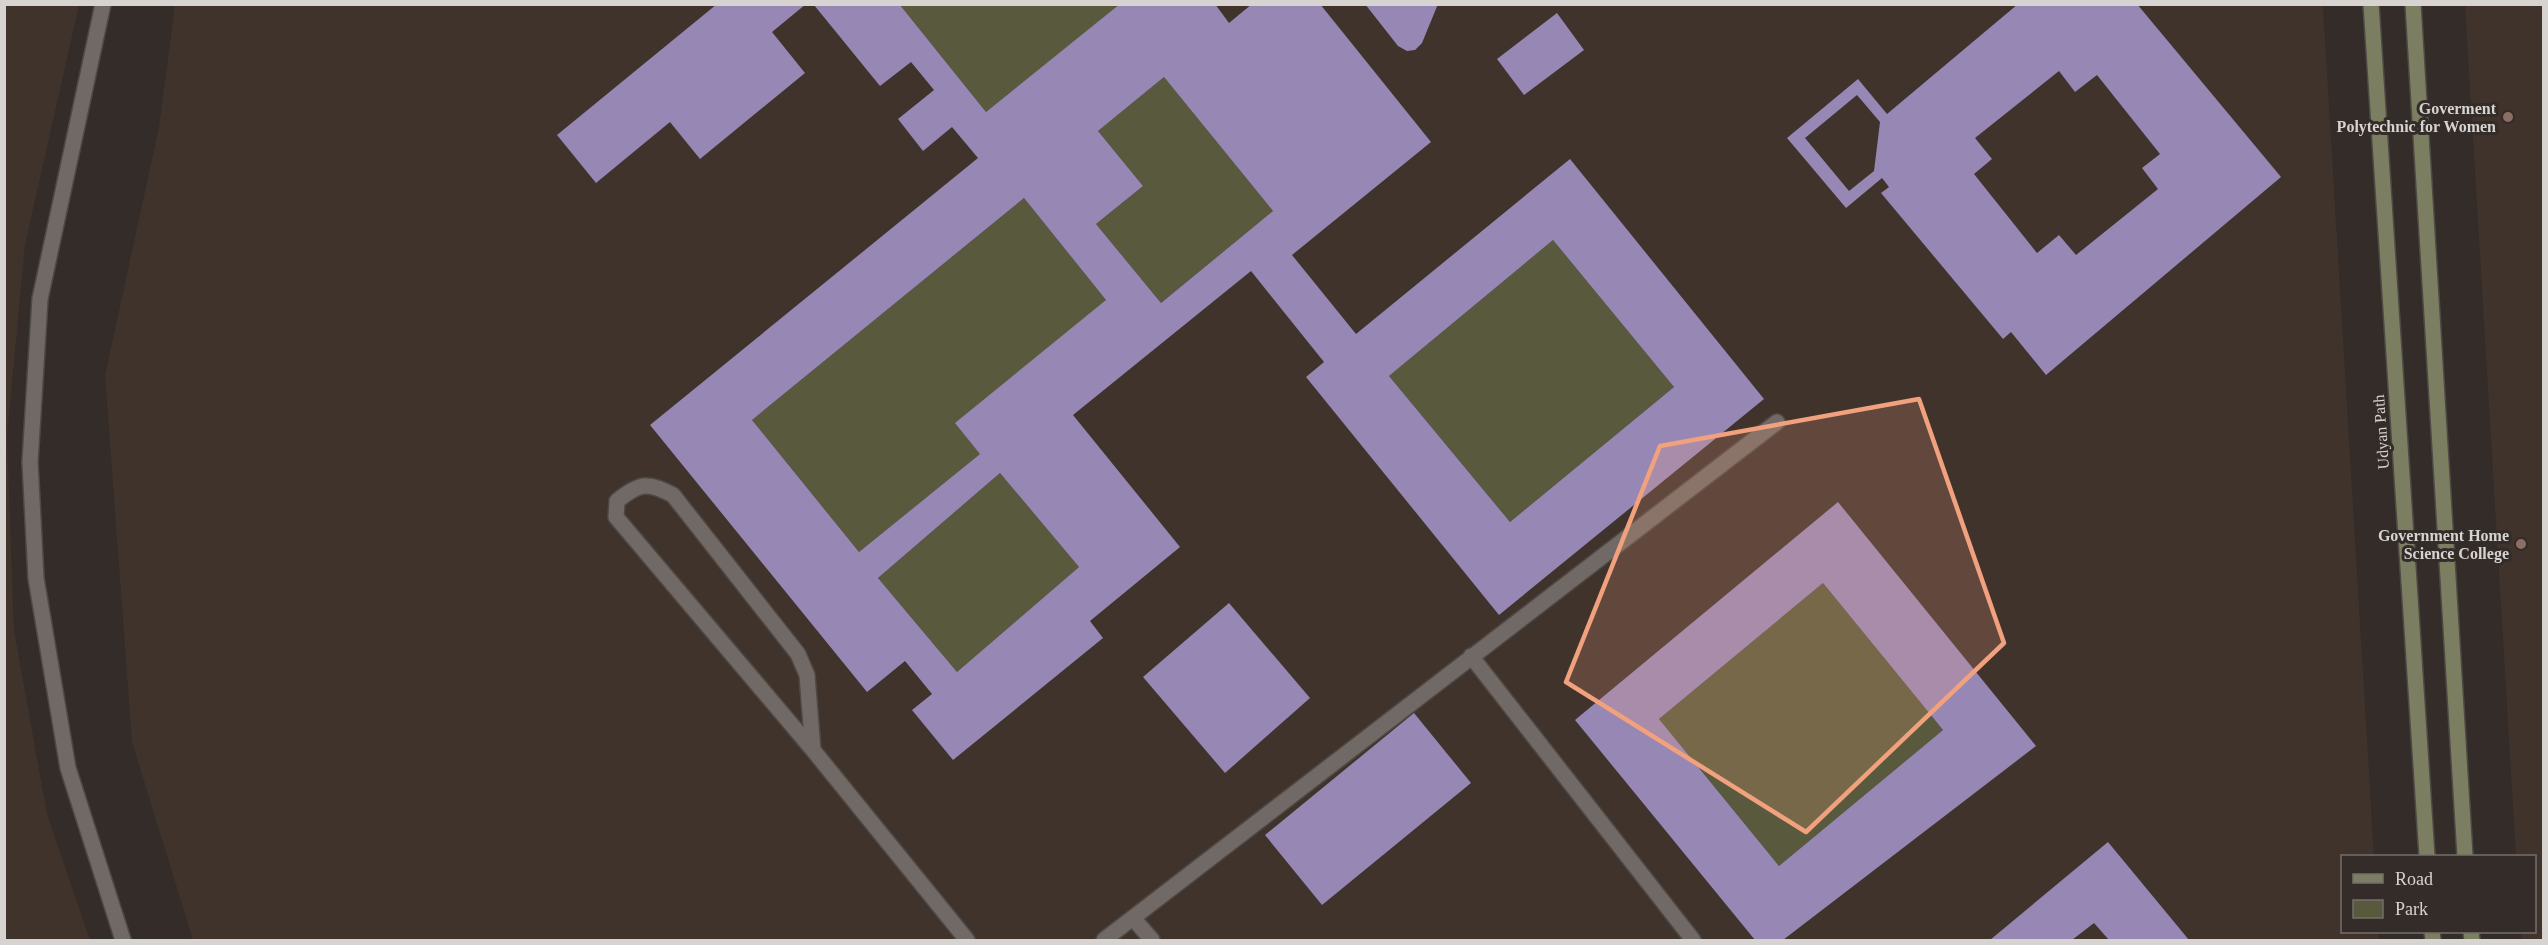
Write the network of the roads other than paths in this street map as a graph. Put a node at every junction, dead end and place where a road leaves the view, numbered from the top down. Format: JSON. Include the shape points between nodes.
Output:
{"nodes":[{"id":1,"x":103,"y":4,"type":"edge"},
{"id":2,"x":2371,"y":4,"type":"edge"},
{"id":3,"x":2413,"y":4,"type":"edge"},
{"id":4,"x":1777,"y":422,"type":"dead end"},
{"id":5,"x":1472,"y":656,"type":"junction"},
{"id":6,"x":813,"y":750,"type":"junction"},
{"id":7,"x":2427,"y":855,"type":"edge"},
{"id":8,"x":2465,"y":855,"type":"edge"},
{"id":9,"x":1133,"y":918,"type":"junction"},
{"id":10,"x":123,"y":940,"type":"edge"},
{"id":11,"x":967,"y":940,"type":"edge"},
{"id":12,"x":1104,"y":940,"type":"edge"},
{"id":13,"x":1152,"y":940,"type":"edge"},
{"id":14,"x":1694,"y":940,"type":"edge"}],
"edges":[{"from":1,"to":10,"type":"street","via":[[40,299],[30,462],[36,578],[68,768]]},
{"from":2,"to":7,"type":"main road","name":"Udyan Path"},
{"from":3,"to":8,"type":"main road"},
{"from":4,"to":5,"type":"street"},
{"from":5,"to":9,"type":"street"},
{"from":5,"to":14,"type":"street"},
{"from":6,"to":6,"type":"street","via":[[616,517],[617,501],[632,488],[653,484],[673,495],[798,654],[807,675]]},
{"from":6,"to":11,"type":"street"},
{"from":9,"to":12,"type":"street"},
{"from":9,"to":13,"type":"street"}]}
